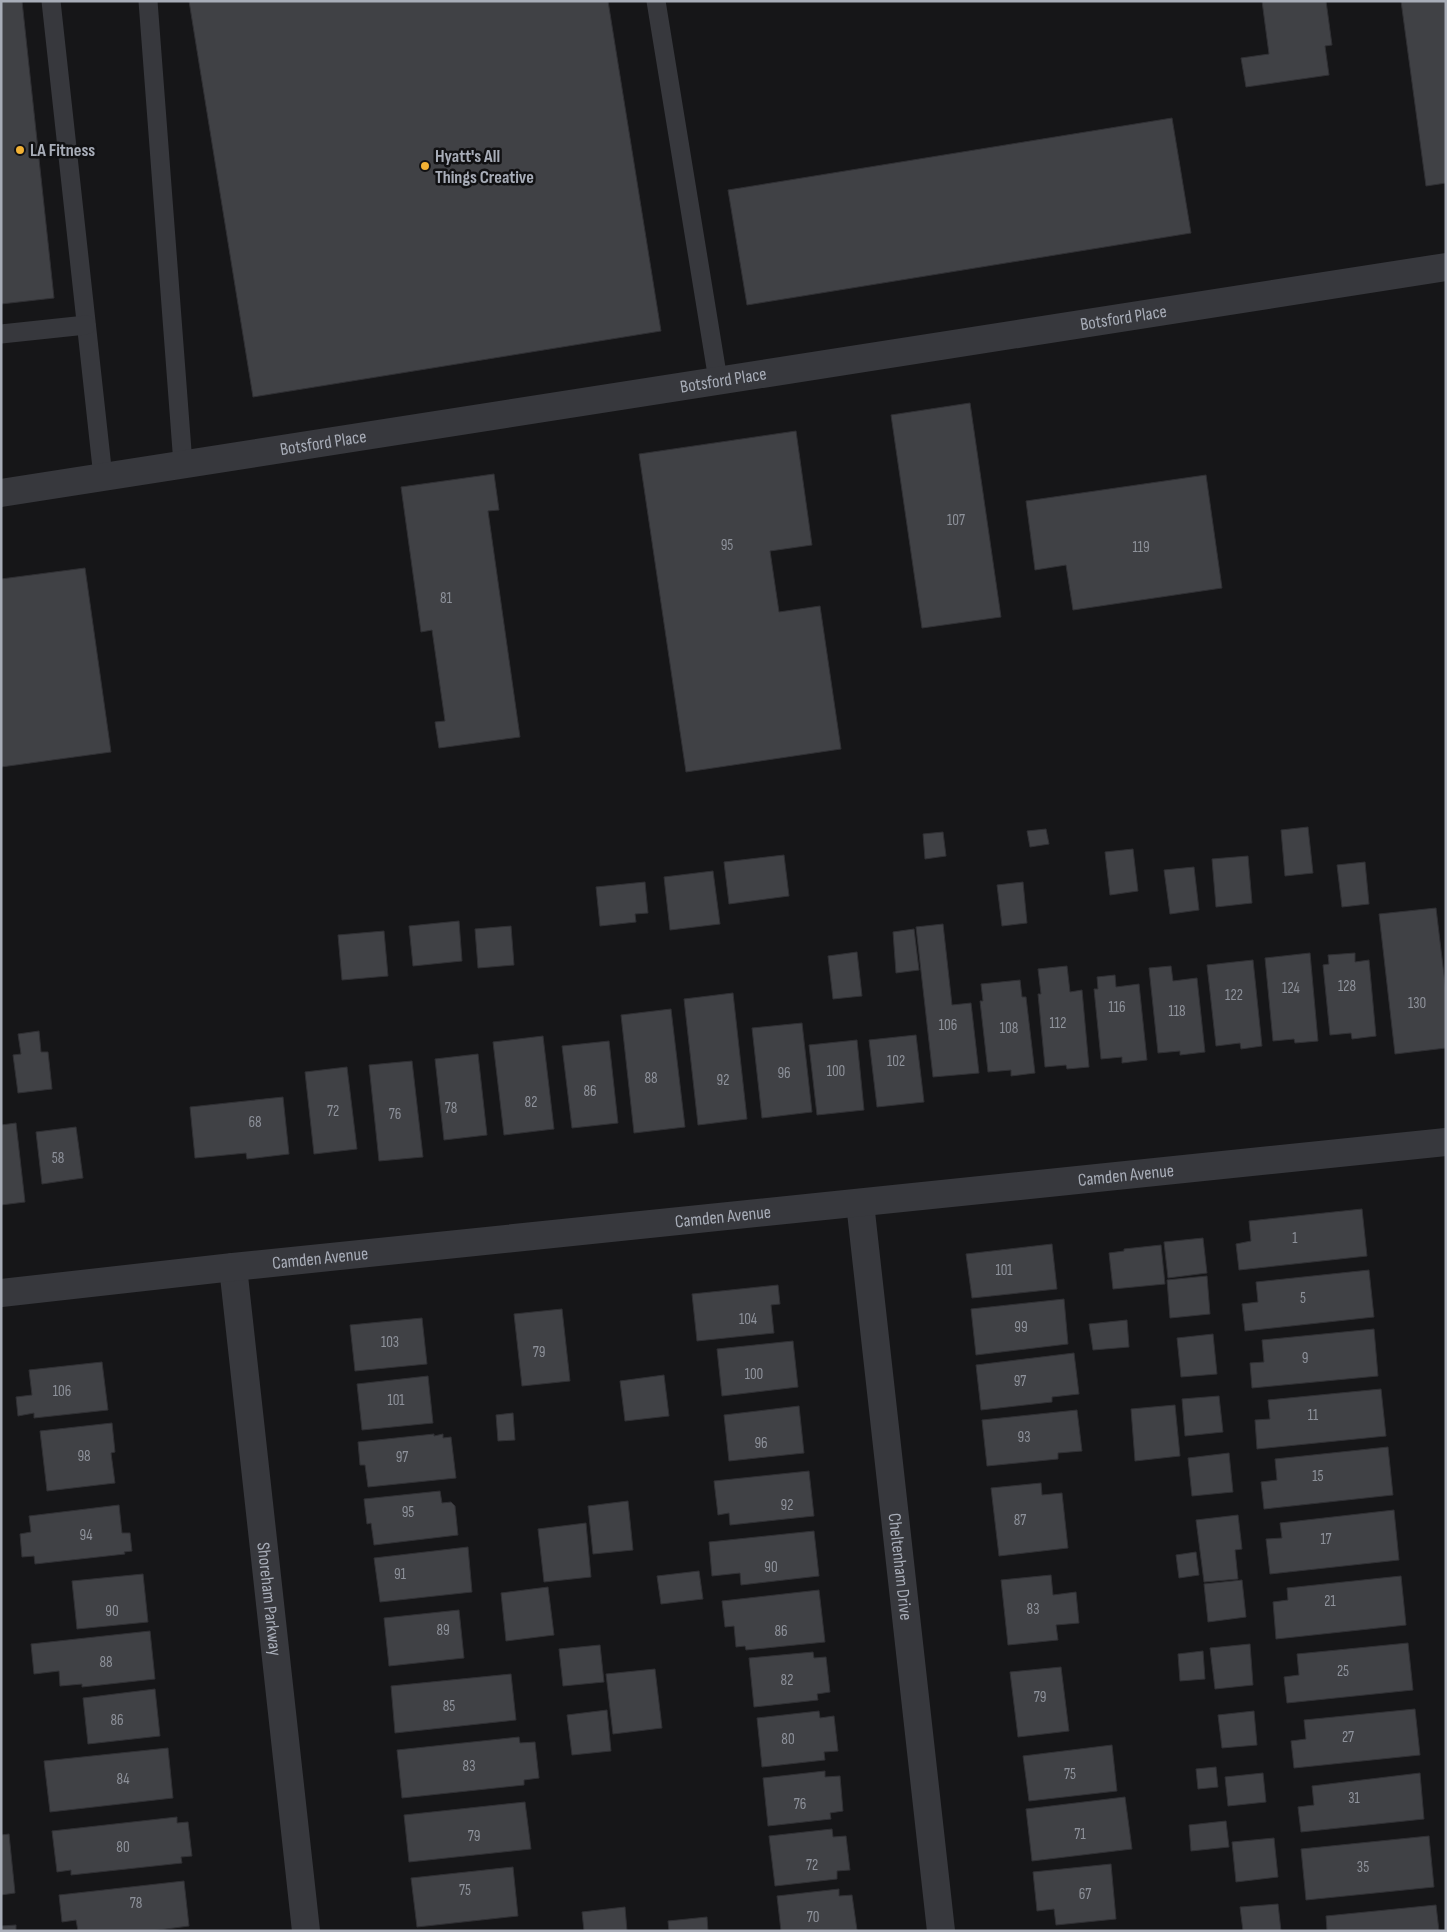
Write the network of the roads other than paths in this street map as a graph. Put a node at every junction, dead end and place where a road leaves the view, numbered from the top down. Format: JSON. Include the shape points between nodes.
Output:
{"nodes":[{"id":1,"x":51,"y":1,"type":"edge"},
{"id":2,"x":148,"y":1,"type":"edge"},
{"id":3,"x":656,"y":1,"type":"edge"},
{"id":4,"x":1446,"y":267,"type":"edge"},
{"id":5,"x":86,"y":325,"type":"junction"},
{"id":6,"x":1,"y":334,"type":"edge"},
{"id":7,"x":718,"y":380,"type":"junction"},
{"id":8,"x":183,"y":464,"type":"junction"},
{"id":9,"x":103,"y":477,"type":"junction"},
{"id":10,"x":1,"y":493,"type":"edge"},
{"id":11,"x":1446,"y":1142,"type":"edge"},
{"id":12,"x":860,"y":1203,"type":"junction"},
{"id":13,"x":233,"y":1267,"type":"junction"},
{"id":14,"x":1,"y":1293,"type":"edge"},
{"id":15,"x":306,"y":1931,"type":"edge"},
{"id":16,"x":941,"y":1931,"type":"edge"}],
"edges":[{"from":1,"to":5,"type":"lane"},
{"from":2,"to":8,"type":"lane"},
{"from":3,"to":7,"type":"lane"},
{"from":4,"to":7,"type":"street","name":"Botsford Place"},
{"from":5,"to":6,"type":"lane"},
{"from":5,"to":9,"type":"lane"},
{"from":7,"to":8,"type":"street","name":"Botsford Place"},
{"from":8,"to":9,"type":"street","name":"Botsford Place"},
{"from":9,"to":10,"type":"street","name":"Botsford Place"},
{"from":11,"to":12,"type":"street","name":"Camden Avenue"},
{"from":12,"to":13,"type":"street","name":"Camden Avenue"},
{"from":12,"to":16,"type":"street","name":"Cheltenham Drive"},
{"from":13,"to":14,"type":"street","name":"Camden Avenue"},
{"from":13,"to":15,"type":"street","name":"Shoreham Parkway"}]}
